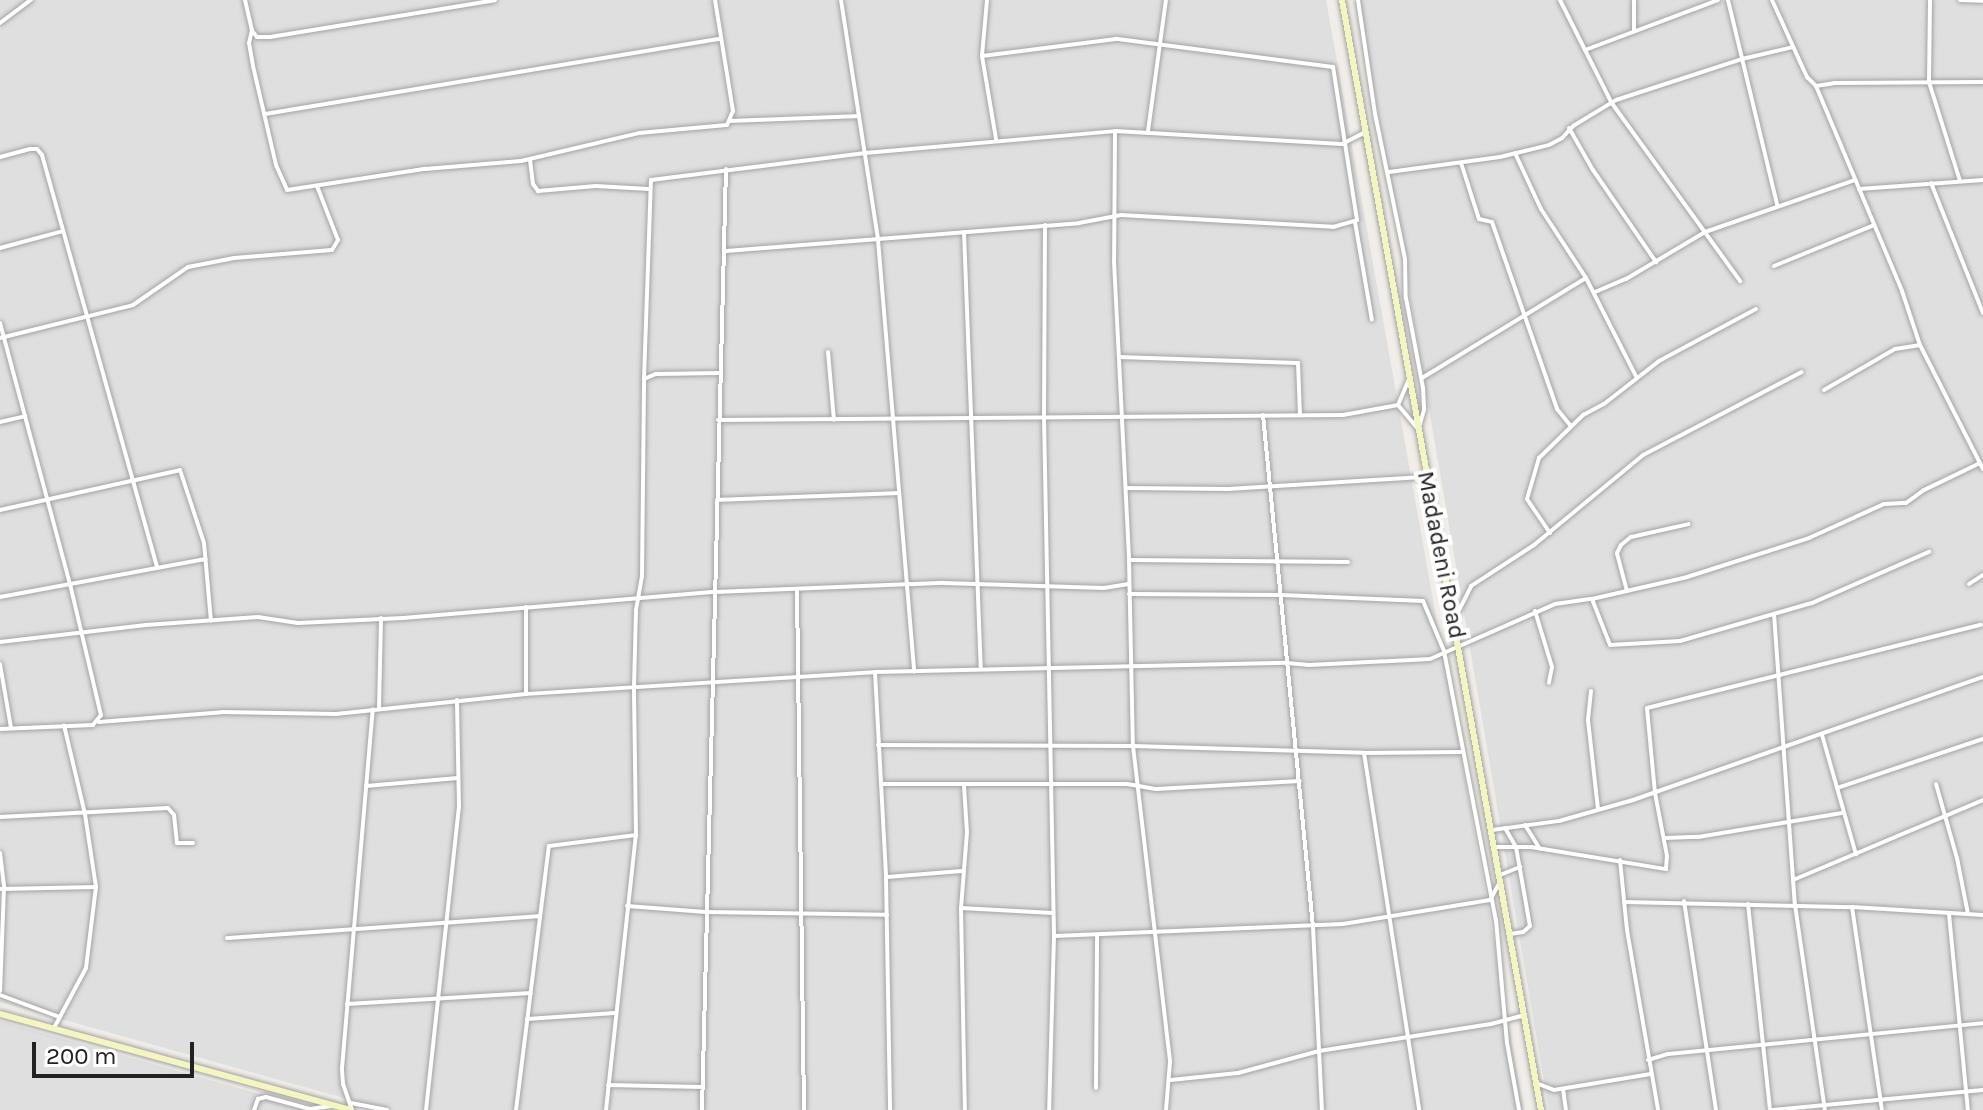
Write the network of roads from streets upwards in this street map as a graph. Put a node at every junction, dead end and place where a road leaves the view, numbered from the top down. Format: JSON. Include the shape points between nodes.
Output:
{"nodes":[{"id":1,"x":31,"y":0,"type":"edge"},
{"id":2,"x":245,"y":0,"type":"edge"},
{"id":3,"x":495,"y":0,"type":"edge"},
{"id":4,"x":715,"y":0,"type":"edge"},
{"id":5,"x":841,"y":0,"type":"edge"},
{"id":6,"x":987,"y":0,"type":"edge"},
{"id":7,"x":1166,"y":0,"type":"edge"},
{"id":8,"x":1342,"y":0,"type":"edge"},
{"id":9,"x":1358,"y":0,"type":"edge"},
{"id":10,"x":1560,"y":0,"type":"edge"},
{"id":11,"x":1634,"y":0,"type":"edge"},
{"id":12,"x":1718,"y":0,"type":"edge"},
{"id":13,"x":1728,"y":0,"type":"edge"},
{"id":14,"x":1772,"y":0,"type":"edge"},
{"id":15,"x":1930,"y":0,"type":"edge"},
{"id":16,"x":1960,"y":0,"type":"edge"},
{"id":17,"x":1983,"y":1,"type":"edge"},
{"id":18,"x":0,"y":23,"type":"edge"},
{"id":19,"x":252,"y":30,"type":"junction"},
{"id":20,"x":1634,"y":30,"type":"junction"},
{"id":21,"x":720,"y":39,"type":"junction"},
{"id":22,"x":1160,"y":43,"type":"junction"},
{"id":23,"x":1794,"y":47,"type":"junction"},
{"id":24,"x":1585,"y":50,"type":"junction"},
{"id":25,"x":982,"y":56,"type":"junction"},
{"id":26,"x":1742,"y":59,"type":"junction"},
{"id":27,"x":1929,"y":82,"type":"junction"},
{"id":28,"x":1983,"y":82,"type":"edge"},
{"id":29,"x":1816,"y":86,"type":"junction"},
{"id":30,"x":1611,"y":102,"type":"junction"},
{"id":31,"x":265,"y":114,"type":"junction"},
{"id":32,"x":859,"y":116,"type":"junction"},
{"id":33,"x":731,"y":121,"type":"junction"},
{"id":34,"x":1569,"y":128,"type":"junction"},
{"id":35,"x":1115,"y":131,"type":"junction"},
{"id":36,"x":1148,"y":131,"type":"junction"},
{"id":37,"x":1366,"y":132,"type":"junction"},
{"id":38,"x":996,"y":139,"type":"junction"},
{"id":39,"x":1346,"y":144,"type":"junction"},
{"id":40,"x":865,"y":153,"type":"junction"},
{"id":41,"x":1515,"y":153,"type":"junction"},
{"id":42,"x":0,"y":157,"type":"edge"},
{"id":43,"x":530,"y":160,"type":"junction"},
{"id":44,"x":1460,"y":162,"type":"junction"},
{"id":45,"x":726,"y":169,"type":"junction"},
{"id":46,"x":1389,"y":172,"type":"junction"},
{"id":47,"x":1855,"y":180,"type":"junction"},
{"id":48,"x":1983,"y":180,"type":"edge"},
{"id":49,"x":1960,"y":181,"type":"junction"},
{"id":50,"x":1931,"y":183,"type":"junction"},
{"id":51,"x":317,"y":185,"type":"junction"},
{"id":52,"x":649,"y":189,"type":"junction"},
{"id":53,"x":1859,"y":189,"type":"junction"},
{"id":54,"x":1777,"y":205,"type":"junction"},
{"id":55,"x":1113,"y":216,"type":"junction"},
{"id":56,"x":1355,"y":222,"type":"junction"},
{"id":57,"x":1045,"y":224,"type":"junction"},
{"id":58,"x":1873,"y":225,"type":"junction"},
{"id":59,"x":63,"y":231,"type":"junction"},
{"id":60,"x":964,"y":232,"type":"junction"},
{"id":61,"x":1705,"y":232,"type":"junction"},
{"id":62,"x":878,"y":240,"type":"junction"},
{"id":63,"x":0,"y":248,"type":"edge"},
{"id":64,"x":726,"y":251,"type":"junction"},
{"id":65,"x":1656,"y":262,"type":"junction"},
{"id":66,"x":1774,"y":266,"type":"dead end"},
{"id":67,"x":1586,"y":278,"type":"junction"},
{"id":68,"x":1740,"y":281,"type":"dead end"},
{"id":69,"x":1595,"y":292,"type":"junction"},
{"id":70,"x":1756,"y":309,"type":"dead end"},
{"id":71,"x":1983,"y":313,"type":"edge"},
{"id":72,"x":1526,"y":315,"type":"junction"},
{"id":73,"x":87,"y":318,"type":"junction"},
{"id":74,"x":1372,"y":320,"type":"dead end"},
{"id":75,"x":0,"y":323,"type":"edge"},
{"id":76,"x":2,"y":338,"type":"edge"},
{"id":77,"x":1920,"y":345,"type":"junction"},
{"id":78,"x":828,"y":352,"type":"dead end"},
{"id":79,"x":1119,"y":357,"type":"junction"},
{"id":80,"x":1802,"y":372,"type":"dead end"},
{"id":81,"x":720,"y":373,"type":"junction"},
{"id":82,"x":1422,"y":378,"type":"junction"},
{"id":83,"x":1637,"y":378,"type":"junction"},
{"id":84,"x":644,"y":379,"type":"junction"},
{"id":85,"x":1409,"y":379,"type":"junction"},
{"id":86,"x":1824,"y":390,"type":"dead end"},
{"id":87,"x":1398,"y":405,"type":"junction"},
{"id":88,"x":1263,"y":415,"type":"junction"},
{"id":89,"x":1300,"y":415,"type":"junction"},
{"id":90,"x":25,"y":416,"type":"junction"},
{"id":91,"x":1123,"y":416,"type":"junction"},
{"id":92,"x":971,"y":418,"type":"junction"},
{"id":93,"x":1044,"y":418,"type":"junction"},
{"id":94,"x":718,"y":420,"type":"junction"},
{"id":95,"x":834,"y":420,"type":"junction"},
{"id":96,"x":893,"y":421,"type":"junction"},
{"id":97,"x":0,"y":422,"type":"edge"},
{"id":98,"x":1571,"y":426,"type":"junction"},
{"id":99,"x":1418,"y":429,"type":"junction"},
{"id":100,"x":1983,"y":443,"type":"edge"},
{"id":101,"x":1973,"y":447,"type":"junction"},
{"id":102,"x":1980,"y":463,"type":"junction"},
{"id":103,"x":1983,"y":469,"type":"edge"},
{"id":104,"x":1427,"y":477,"type":"junction"},
{"id":105,"x":131,"y":480,"type":"junction"},
{"id":106,"x":1270,"y":485,"type":"junction"},
{"id":107,"x":1126,"y":488,"type":"junction"},
{"id":108,"x":898,"y":493,"type":"junction"},
{"id":109,"x":47,"y":499,"type":"junction"},
{"id":110,"x":716,"y":500,"type":"junction"},
{"id":111,"x":0,"y":510,"type":"edge"},
{"id":112,"x":1689,"y":524,"type":"dead end"},
{"id":113,"x":1550,"y":533,"type":"junction"},
{"id":114,"x":1929,"y":552,"type":"dead end"},
{"id":115,"x":206,"y":559,"type":"junction"},
{"id":116,"x":1279,"y":559,"type":"junction"},
{"id":117,"x":1129,"y":560,"type":"junction"},
{"id":118,"x":1348,"y":562,"type":"dead end"},
{"id":119,"x":157,"y":567,"type":"junction"},
{"id":120,"x":1983,"y":575,"type":"edge"},
{"id":121,"x":70,"y":584,"type":"junction"},
{"id":122,"x":909,"y":584,"type":"junction"},
{"id":123,"x":976,"y":584,"type":"junction"},
{"id":124,"x":1129,"y":584,"type":"junction"},
{"id":125,"x":1969,"y":584,"type":"dead end"},
{"id":126,"x":1048,"y":585,"type":"junction"},
{"id":127,"x":797,"y":590,"type":"junction"},
{"id":128,"x":1627,"y":591,"type":"junction"},
{"id":129,"x":715,"y":592,"type":"junction"},
{"id":130,"x":1129,"y":594,"type":"junction"},
{"id":131,"x":1282,"y":595,"type":"junction"},
{"id":132,"x":638,"y":596,"type":"junction"},
{"id":133,"x":0,"y":597,"type":"edge"},
{"id":134,"x":1592,"y":599,"type":"junction"},
{"id":135,"x":526,"y":607,"type":"junction"},
{"id":136,"x":1535,"y":611,"type":"junction"},
{"id":137,"x":1774,"y":614,"type":"junction"},
{"id":138,"x":381,"y":618,"type":"junction"},
{"id":139,"x":1454,"y":620,"type":"junction"},
{"id":140,"x":211,"y":621,"type":"junction"},
{"id":141,"x":1981,"y":625,"type":"edge"},
{"id":142,"x":83,"y":634,"type":"junction"},
{"id":143,"x":0,"y":642,"type":"edge"},
{"id":144,"x":1459,"y":648,"type":"junction"},
{"id":145,"x":1444,"y":651,"type":"junction"},
{"id":146,"x":1287,"y":663,"type":"junction"},
{"id":147,"x":0,"y":664,"type":"edge"},
{"id":148,"x":1048,"y":666,"type":"junction"},
{"id":149,"x":1131,"y":666,"type":"junction"},
{"id":150,"x":981,"y":668,"type":"junction"},
{"id":151,"x":914,"y":671,"type":"junction"},
{"id":152,"x":875,"y":672,"type":"junction"},
{"id":153,"x":1779,"y":673,"type":"junction"},
{"id":154,"x":799,"y":677,"type":"junction"},
{"id":155,"x":1983,"y":677,"type":"edge"},
{"id":156,"x":711,"y":682,"type":"junction"},
{"id":157,"x":1549,"y":683,"type":"dead end"},
{"id":158,"x":634,"y":687,"type":"junction"},
{"id":159,"x":1591,"y":691,"type":"dead end"},
{"id":160,"x":526,"y":694,"type":"junction"},
{"id":161,"x":457,"y":700,"type":"junction"},
{"id":162,"x":376,"y":709,"type":"junction"},
{"id":163,"x":99,"y":722,"type":"junction"},
{"id":164,"x":64,"y":725,"type":"junction"},
{"id":165,"x":11,"y":728,"type":"junction"},
{"id":166,"x":0,"y":729,"type":"edge"},
{"id":167,"x":1822,"y":735,"type":"junction"},
{"id":168,"x":1983,"y":739,"type":"edge"},
{"id":169,"x":878,"y":745,"type":"junction"},
{"id":170,"x":1133,"y":746,"type":"junction"},
{"id":171,"x":1783,"y":746,"type":"junction"},
{"id":172,"x":1050,"y":747,"type":"junction"},
{"id":173,"x":1463,"y":752,"type":"junction"},
{"id":174,"x":1297,"y":753,"type":"junction"},
{"id":175,"x":1364,"y":753,"type":"junction"},
{"id":176,"x":458,"y":778,"type":"junction"},
{"id":177,"x":1301,"y":781,"type":"junction"},
{"id":178,"x":881,"y":784,"type":"junction"},
{"id":179,"x":1936,"y":784,"type":"dead end"},
{"id":180,"x":366,"y":786,"type":"junction"},
{"id":181,"x":964,"y":786,"type":"junction"},
{"id":182,"x":1050,"y":786,"type":"junction"},
{"id":183,"x":1136,"y":786,"type":"junction"},
{"id":184,"x":1837,"y":788,"type":"junction"},
{"id":185,"x":1655,"y":793,"type":"junction"},
{"id":186,"x":1983,"y":800,"type":"edge"},
{"id":187,"x":1598,"y":809,"type":"junction"},
{"id":188,"x":1842,"y":813,"type":"junction"},
{"id":189,"x":85,"y":814,"type":"junction"},
{"id":190,"x":1946,"y":816,"type":"junction"},
{"id":191,"x":0,"y":817,"type":"edge"},
{"id":192,"x":1788,"y":820,"type":"junction"},
{"id":193,"x":1525,"y":825,"type":"junction"},
{"id":194,"x":1505,"y":828,"type":"junction"},
{"id":195,"x":1492,"y":830,"type":"junction"},
{"id":196,"x":636,"y":835,"type":"junction"},
{"id":197,"x":1664,"y":838,"type":"junction"},
{"id":198,"x":193,"y":843,"type":"dead end"},
{"id":199,"x":1495,"y":847,"type":"junction"},
{"id":200,"x":1516,"y":847,"type":"junction"},
{"id":201,"x":1540,"y":849,"type":"junction"},
{"id":202,"x":0,"y":853,"type":"edge"},
{"id":203,"x":1856,"y":854,"type":"junction"},
{"id":204,"x":1620,"y":860,"type":"junction"},
{"id":205,"x":1520,"y":867,"type":"junction"},
{"id":206,"x":963,"y":871,"type":"junction"},
{"id":207,"x":886,"y":877,"type":"junction"},
{"id":208,"x":1501,"y":878,"type":"junction"},
{"id":209,"x":1793,"y":880,"type":"junction"},
{"id":210,"x":96,"y":887,"type":"junction"},
{"id":211,"x":2,"y":889,"type":"edge"},
{"id":212,"x":1490,"y":900,"type":"junction"},
{"id":213,"x":1684,"y":901,"type":"junction"},
{"id":214,"x":1624,"y":902,"type":"junction"},
{"id":215,"x":1748,"y":904,"type":"junction"},
{"id":216,"x":1795,"y":905,"type":"junction"},
{"id":217,"x":627,"y":906,"type":"junction"},
{"id":218,"x":1852,"y":907,"type":"junction"},
{"id":219,"x":961,"y":908,"type":"junction"},
{"id":220,"x":706,"y":912,"type":"junction"},
{"id":221,"x":803,"y":913,"type":"junction"},
{"id":222,"x":1053,"y":913,"type":"junction"},
{"id":223,"x":1506,"y":914,"type":"junction"},
{"id":224,"x":1949,"y":914,"type":"junction"},
{"id":225,"x":1968,"y":914,"type":"junction"},
{"id":226,"x":887,"y":915,"type":"junction"},
{"id":227,"x":1983,"y":915,"type":"edge"},
{"id":228,"x":539,"y":916,"type":"junction"},
{"id":229,"x":1390,"y":917,"type":"junction"},
{"id":230,"x":446,"y":924,"type":"junction"},
{"id":231,"x":1313,"y":927,"type":"junction"},
{"id":232,"x":1154,"y":931,"type":"junction"},
{"id":233,"x":355,"y":932,"type":"junction"},
{"id":234,"x":1510,"y":934,"type":"junction"},
{"id":235,"x":1097,"y":935,"type":"junction"},
{"id":236,"x":1054,"y":936,"type":"junction"},
{"id":237,"x":227,"y":938,"type":"dead end"},
{"id":238,"x":0,"y":993,"type":"edge"},
{"id":239,"x":531,"y":993,"type":"junction"},
{"id":240,"x":439,"y":998,"type":"junction"},
{"id":241,"x":347,"y":1004,"type":"junction"},
{"id":242,"x":615,"y":1013,"type":"junction"},
{"id":243,"x":0,"y":1014,"type":"edge"},
{"id":244,"x":1524,"y":1015,"type":"junction"},
{"id":245,"x":59,"y":1017,"type":"junction"},
{"id":246,"x":527,"y":1019,"type":"junction"},
{"id":247,"x":1504,"y":1020,"type":"junction"},
{"id":248,"x":1983,"y":1023,"type":"edge"},
{"id":249,"x":1959,"y":1025,"type":"junction"},
{"id":250,"x":54,"y":1028,"type":"junction"},
{"id":251,"x":1869,"y":1032,"type":"junction"},
{"id":252,"x":1409,"y":1038,"type":"junction"},
{"id":253,"x":1814,"y":1038,"type":"junction"},
{"id":254,"x":1761,"y":1044,"type":"junction"},
{"id":255,"x":1319,"y":1051,"type":"junction"},
{"id":256,"x":1708,"y":1051,"type":"junction"},
{"id":257,"x":1648,"y":1060,"type":"junction"},
{"id":258,"x":1651,"y":1074,"type":"junction"},
{"id":259,"x":1171,"y":1080,"type":"junction"},
{"id":260,"x":1536,"y":1083,"type":"junction"},
{"id":261,"x":608,"y":1085,"type":"junction"},
{"id":262,"x":702,"y":1087,"type":"junction"},
{"id":263,"x":1096,"y":1088,"type":"dead end"},
{"id":264,"x":1562,"y":1088,"type":"junction"},
{"id":265,"x":1983,"y":1090,"type":"edge"},
{"id":266,"x":1965,"y":1092,"type":"junction"},
{"id":267,"x":1881,"y":1100,"type":"junction"},
{"id":268,"x":1823,"y":1103,"type":"junction"},
{"id":269,"x":334,"y":1105,"type":"junction"},
{"id":270,"x":351,"y":1108,"type":"edge"},
{"id":271,"x":254,"y":1110,"type":"edge"},
{"id":272,"x":387,"y":1110,"type":"edge"},
{"id":273,"x":426,"y":1110,"type":"edge"},
{"id":274,"x":516,"y":1110,"type":"edge"},
{"id":275,"x":606,"y":1110,"type":"edge"},
{"id":276,"x":702,"y":1110,"type":"edge"},
{"id":277,"x":804,"y":1110,"type":"edge"},
{"id":278,"x":890,"y":1110,"type":"edge"},
{"id":279,"x":965,"y":1110,"type":"edge"},
{"id":280,"x":1049,"y":1110,"type":"edge"},
{"id":281,"x":1166,"y":1110,"type":"edge"},
{"id":282,"x":1322,"y":1110,"type":"edge"},
{"id":283,"x":1419,"y":1110,"type":"edge"},
{"id":284,"x":1519,"y":1110,"type":"edge"},
{"id":285,"x":1541,"y":1110,"type":"edge"},
{"id":286,"x":1566,"y":1110,"type":"edge"},
{"id":287,"x":1658,"y":1110,"type":"edge"},
{"id":288,"x":1716,"y":1110,"type":"edge"},
{"id":289,"x":1771,"y":1110,"type":"edge"},
{"id":290,"x":1825,"y":1110,"type":"edge"},
{"id":291,"x":1882,"y":1110,"type":"edge"},
{"id":292,"x":1968,"y":1110,"type":"edge"}],
"edges":[{"from":1,"to":18,"type":"street"},
{"from":2,"to":19,"type":"street"},
{"from":3,"to":19,"type":"street","via":[[270,37],[257,37]]},
{"from":4,"to":21,"type":"street"},
{"from":5,"to":32,"type":"street"},
{"from":6,"to":25,"type":"street"},
{"from":7,"to":22,"type":"street"},
{"from":8,"to":37,"type":"street","name":"Madadeni Road"},
{"from":9,"to":46,"type":"street"},
{"from":10,"to":24,"type":"street"},
{"from":11,"to":20,"type":"street"},
{"from":12,"to":20,"type":"street"},
{"from":13,"to":26,"type":"street"},
{"from":14,"to":23,"type":"street"},
{"from":15,"to":27,"type":"street"},
{"from":16,"to":17,"type":"street"},
{"from":19,"to":31,"type":"street","via":[[250,52]]},
{"from":20,"to":24,"type":"street"},
{"from":21,"to":31,"type":"street"},
{"from":21,"to":33,"type":"street"},
{"from":22,"to":25,"type":"street","via":[[1101,40]]},
{"from":22,"to":36,"type":"street"},
{"from":22,"to":39,"type":"street","via":[[1333,67]]},
{"from":23,"to":26,"type":"street"},
{"from":23,"to":29,"type":"street"},
{"from":24,"to":30,"type":"street"},
{"from":25,"to":38,"type":"street"},
{"from":26,"to":30,"type":"street"},
{"from":26,"to":54,"type":"street"},
{"from":27,"to":28,"type":"street"},
{"from":27,"to":29,"type":"street"},
{"from":27,"to":49,"type":"street"},
{"from":29,"to":47,"type":"street"},
{"from":30,"to":34,"type":"street"},
{"from":30,"to":61,"type":"street"},
{"from":31,"to":51,"type":"street","via":[[287,190]]},
{"from":32,"to":33,"type":"street"},
{"from":32,"to":40,"type":"street"},
{"from":33,"to":43,"type":"street","via":[[629,135]]},
{"from":34,"to":41,"type":"street","via":[[1558,142]]},
{"from":34,"to":65,"type":"street"},
{"from":35,"to":36,"type":"street"},
{"from":35,"to":38,"type":"street"},
{"from":35,"to":55,"type":"street"},
{"from":36,"to":39,"type":"street"},
{"from":37,"to":39,"type":"street"},
{"from":37,"to":85,"type":"street","name":"Madadeni Road"},
{"from":38,"to":40,"type":"street"},
{"from":39,"to":56,"type":"street"},
{"from":40,"to":45,"type":"street"},
{"from":40,"to":62,"type":"street"},
{"from":41,"to":44,"type":"street"},
{"from":41,"to":67,"type":"street","via":[[1541,209]]},
{"from":42,"to":59,"type":"street","via":[[39,151]]},
{"from":43,"to":51,"type":"street"},
{"from":43,"to":52,"type":"street","via":[[536,190]]},
{"from":44,"to":46,"type":"street"},
{"from":44,"to":72,"type":"street","via":[[1479,219],[1492,222]]},
{"from":45,"to":52,"type":"street","via":[[656,177]]},
{"from":45,"to":64,"type":"street"},
{"from":46,"to":82,"type":"street"},
{"from":47,"to":53,"type":"street"},
{"from":47,"to":54,"type":"street"},
{"from":48,"to":49,"type":"street"},
{"from":49,"to":50,"type":"street"},
{"from":50,"to":53,"type":"street"},
{"from":50,"to":71,"type":"street"},
{"from":51,"to":73,"type":"street","via":[[338,240],[332,250],[184,268],[133,305]]},
{"from":52,"to":84,"type":"street"},
{"from":53,"to":58,"type":"street"},
{"from":54,"to":61,"type":"street"},
{"from":55,"to":56,"type":"street","via":[[1333,227]]},
{"from":55,"to":57,"type":"street"},
{"from":55,"to":79,"type":"street"},
{"from":56,"to":74,"type":"street"},
{"from":57,"to":60,"type":"street"},
{"from":57,"to":93,"type":"street"},
{"from":58,"to":66,"type":"street"},
{"from":58,"to":77,"type":"street"},
{"from":59,"to":63,"type":"street"},
{"from":59,"to":73,"type":"street"},
{"from":60,"to":62,"type":"street"},
{"from":60,"to":92,"type":"street"},
{"from":61,"to":65,"type":"street"},
{"from":61,"to":68,"type":"street"},
{"from":62,"to":64,"type":"street"},
{"from":62,"to":96,"type":"street"},
{"from":64,"to":81,"type":"street"},
{"from":65,"to":69,"type":"street"},
{"from":67,"to":69,"type":"street"},
{"from":67,"to":72,"type":"street"},
{"from":69,"to":83,"type":"street"},
{"from":70,"to":83,"type":"street","via":[[1670,354]]},
{"from":72,"to":82,"type":"street"},
{"from":72,"to":98,"type":"street","via":[[1557,409]]},
{"from":73,"to":76,"type":"street"},
{"from":73,"to":105,"type":"street"},
{"from":75,"to":76,"type":"street"},
{"from":76,"to":90,"type":"street"},
{"from":77,"to":86,"type":"street","via":[[1895,349]]},
{"from":77,"to":101,"type":"street"},
{"from":78,"to":95,"type":"street"},
{"from":79,"to":89,"type":"street","via":[[1298,363]]},
{"from":79,"to":91,"type":"street"},
{"from":80,"to":113,"type":"street","via":[[1643,455]]},
{"from":81,"to":84,"type":"street","via":[[656,374]]},
{"from":81,"to":94,"type":"street"},
{"from":82,"to":99,"type":"street","via":[[1424,410]]},
{"from":83,"to":98,"type":"street"},
{"from":84,"to":132,"type":"street"},
{"from":85,"to":87,"type":"street"},
{"from":85,"to":99,"type":"street","name":"Madadeni Road"},
{"from":87,"to":89,"type":"street","via":[[1366,413]]},
{"from":87,"to":99,"type":"street"},
{"from":88,"to":89,"type":"street"},
{"from":88,"to":91,"type":"street"},
{"from":88,"to":106,"type":"street"},
{"from":90,"to":97,"type":"street"},
{"from":90,"to":109,"type":"street"},
{"from":91,"to":93,"type":"street"},
{"from":91,"to":107,"type":"street"},
{"from":92,"to":93,"type":"street"},
{"from":92,"to":96,"type":"street"},
{"from":92,"to":123,"type":"street"},
{"from":93,"to":126,"type":"street"},
{"from":94,"to":95,"type":"street"},
{"from":94,"to":110,"type":"street"},
{"from":95,"to":96,"type":"street"},
{"from":96,"to":108,"type":"street"},
{"from":98,"to":113,"type":"street","via":[[1539,458],[1527,495]]},
{"from":99,"to":104,"type":"street","name":"Madadeni Road"},
{"from":100,"to":101,"type":"street"},
{"from":101,"to":102,"type":"street"},
{"from":102,"to":103,"type":"street"},
{"from":102,"to":128,"type":"street","via":[[1906,503],[1884,504],[1809,538],[1714,570]]},
{"from":104,"to":106,"type":"street"},
{"from":104,"to":139,"type":"street","name":"Madadeni Road"},
{"from":105,"to":109,"type":"street"},
{"from":105,"to":115,"type":"street","via":[[180,470]]},
{"from":105,"to":119,"type":"street"},
{"from":106,"to":107,"type":"street"},
{"from":106,"to":116,"type":"street"},
{"from":107,"to":117,"type":"street"},
{"from":108,"to":110,"type":"street"},
{"from":108,"to":122,"type":"street"},
{"from":109,"to":111,"type":"street"},
{"from":109,"to":121,"type":"street"},
{"from":110,"to":129,"type":"street"},
{"from":112,"to":128,"type":"street","via":[[1631,537],[1621,545],[1617,553]]},
{"from":113,"to":139,"type":"street","via":[[1471,586]]},
{"from":114,"to":137,"type":"street","via":[[1835,594]]},
{"from":115,"to":119,"type":"street"},
{"from":115,"to":140,"type":"street"},
{"from":116,"to":117,"type":"street"},
{"from":116,"to":118,"type":"street"},
{"from":116,"to":131,"type":"street"},
{"from":117,"to":124,"type":"street"},
{"from":119,"to":121,"type":"street"},
{"from":120,"to":125,"type":"street"},
{"from":121,"to":133,"type":"street"},
{"from":121,"to":142,"type":"street"},
{"from":122,"to":123,"type":"street"},
{"from":122,"to":127,"type":"street"},
{"from":122,"to":151,"type":"street"},
{"from":123,"to":126,"type":"street"},
{"from":123,"to":150,"type":"street"},
{"from":124,"to":126,"type":"street"},
{"from":124,"to":130,"type":"street"},
{"from":126,"to":148,"type":"street"},
{"from":127,"to":129,"type":"street"},
{"from":127,"to":154,"type":"street"},
{"from":128,"to":134,"type":"street"},
{"from":129,"to":132,"type":"street"},
{"from":129,"to":156,"type":"street"},
{"from":130,"to":131,"type":"street"},
{"from":130,"to":149,"type":"street"},
{"from":131,"to":145,"type":"street","via":[[1419,598]]},
{"from":131,"to":146,"type":"street"},
{"from":132,"to":135,"type":"street"},
{"from":132,"to":158,"type":"street"},
{"from":134,"to":136,"type":"street"},
{"from":134,"to":137,"type":"street","via":[[1614,646],[1692,638]]},
{"from":135,"to":138,"type":"street"},
{"from":135,"to":160,"type":"street"},
{"from":136,"to":144,"type":"street"},
{"from":136,"to":157,"type":"street","via":[[1552,667]]},
{"from":137,"to":153,"type":"street"},
{"from":138,"to":140,"type":"street"},
{"from":138,"to":162,"type":"street"},
{"from":139,"to":144,"type":"street","name":"Madadeni Road"},
{"from":140,"to":142,"type":"street"},
{"from":141,"to":153,"type":"street"},
{"from":142,"to":143,"type":"street"},
{"from":142,"to":163,"type":"street"},
{"from":144,"to":145,"type":"street"},
{"from":144,"to":195,"type":"street","name":"Madadeni Road"},
{"from":145,"to":146,"type":"street","via":[[1430,659]]},
{"from":145,"to":173,"type":"street"},
{"from":146,"to":149,"type":"street"},
{"from":146,"to":174,"type":"street"},
{"from":147,"to":165,"type":"street"},
{"from":148,"to":149,"type":"street"},
{"from":148,"to":150,"type":"street"},
{"from":148,"to":172,"type":"street"},
{"from":149,"to":170,"type":"street"},
{"from":150,"to":151,"type":"street"},
{"from":151,"to":152,"type":"street"},
{"from":152,"to":154,"type":"street"},
{"from":152,"to":169,"type":"street"},
{"from":153,"to":171,"type":"street"},
{"from":153,"to":185,"type":"street","via":[[1647,708]]},
{"from":154,"to":156,"type":"street"},
{"from":154,"to":221,"type":"street"},
{"from":155,"to":167,"type":"street"},
{"from":156,"to":158,"type":"street"},
{"from":156,"to":220,"type":"street"},
{"from":158,"to":160,"type":"street"},
{"from":158,"to":196,"type":"street"},
{"from":159,"to":187,"type":"street","via":[[1589,731]]},
{"from":160,"to":161,"type":"street"},
{"from":161,"to":162,"type":"street"},
{"from":161,"to":176,"type":"street"},
{"from":162,"to":163,"type":"street","via":[[309,715],[222,712]]},
{"from":162,"to":180,"type":"street"},
{"from":163,"to":164,"type":"street"},
{"from":164,"to":165,"type":"street"},
{"from":164,"to":189,"type":"street"},
{"from":165,"to":166,"type":"street"},
{"from":167,"to":171,"type":"street"},
{"from":167,"to":184,"type":"street"},
{"from":168,"to":184,"type":"street"},
{"from":169,"to":172,"type":"street"},
{"from":169,"to":178,"type":"street"},
{"from":170,"to":172,"type":"street"},
{"from":170,"to":174,"type":"street"},
{"from":170,"to":183,"type":"street"},
{"from":171,"to":185,"type":"street"},
{"from":171,"to":192,"type":"street"},
{"from":172,"to":182,"type":"street"},
{"from":173,"to":175,"type":"street"},
{"from":173,"to":212,"type":"street"},
{"from":174,"to":175,"type":"street"},
{"from":174,"to":177,"type":"street"},
{"from":175,"to":229,"type":"street"},
{"from":176,"to":180,"type":"street"},
{"from":176,"to":230,"type":"street"},
{"from":177,"to":183,"type":"street"},
{"from":177,"to":231,"type":"street"},
{"from":178,"to":181,"type":"street"},
{"from":178,"to":207,"type":"street"},
{"from":179,"to":190,"type":"street"},
{"from":180,"to":233,"type":"street"},
{"from":181,"to":182,"type":"street"},
{"from":181,"to":206,"type":"street"},
{"from":182,"to":183,"type":"street"},
{"from":182,"to":222,"type":"street"},
{"from":183,"to":232,"type":"street"},
{"from":184,"to":188,"type":"street"},
{"from":185,"to":187,"type":"street"},
{"from":185,"to":197,"type":"street"},
{"from":186,"to":190,"type":"street"},
{"from":187,"to":193,"type":"street"},
{"from":188,"to":192,"type":"street"},
{"from":188,"to":203,"type":"street"},
{"from":189,"to":191,"type":"street"},
{"from":189,"to":198,"type":"street","via":[[168,808],[174,815],[176,842]]},
{"from":189,"to":210,"type":"street"},
{"from":190,"to":203,"type":"street"},
{"from":190,"to":225,"type":"street"},
{"from":192,"to":197,"type":"street"},
{"from":192,"to":209,"type":"street"},
{"from":193,"to":194,"type":"street"},
{"from":193,"to":201,"type":"street"},
{"from":194,"to":195,"type":"street"},
{"from":194,"to":200,"type":"street"},
{"from":195,"to":199,"type":"street","name":"Madadeni Road"},
{"from":196,"to":217,"type":"street"},
{"from":196,"to":228,"type":"street","via":[[550,845]]},
{"from":197,"to":204,"type":"street","via":[[1666,869]]},
{"from":199,"to":200,"type":"street"},
{"from":199,"to":208,"type":"street","name":"Madadeni Road"},
{"from":200,"to":201,"type":"street"},
{"from":200,"to":205,"type":"street"},
{"from":201,"to":204,"type":"street"},
{"from":202,"to":211,"type":"street"},
{"from":203,"to":209,"type":"street"},
{"from":204,"to":214,"type":"street"},
{"from":205,"to":208,"type":"street"},
{"from":205,"to":234,"type":"street","via":[[1530,926]]},
{"from":206,"to":207,"type":"street"},
{"from":206,"to":219,"type":"street"},
{"from":207,"to":226,"type":"street"},
{"from":208,"to":212,"type":"street"},
{"from":208,"to":223,"type":"street","name":"Madadeni Road"},
{"from":209,"to":216,"type":"street"},
{"from":210,"to":211,"type":"street"},
{"from":210,"to":245,"type":"street","via":[[86,968]]},
{"from":211,"to":238,"type":"street"},
{"from":212,"to":223,"type":"street"},
{"from":212,"to":229,"type":"street"},
{"from":212,"to":247,"type":"street","via":[[1502,961]]},
{"from":213,"to":214,"type":"street"},
{"from":213,"to":215,"type":"street"},
{"from":213,"to":256,"type":"street"},
{"from":214,"to":257,"type":"street"},
{"from":215,"to":216,"type":"street"},
{"from":215,"to":254,"type":"street"},
{"from":216,"to":218,"type":"street"},
{"from":216,"to":253,"type":"street"},
{"from":217,"to":220,"type":"street"},
{"from":217,"to":242,"type":"street"},
{"from":218,"to":224,"type":"street"},
{"from":218,"to":251,"type":"street"},
{"from":219,"to":222,"type":"street"},
{"from":219,"to":279,"type":"street"},
{"from":220,"to":221,"type":"street"},
{"from":220,"to":262,"type":"street"},
{"from":221,"to":226,"type":"street"},
{"from":221,"to":277,"type":"street"},
{"from":222,"to":236,"type":"street"},
{"from":223,"to":234,"type":"street","name":"Madadeni Road"},
{"from":224,"to":225,"type":"street"},
{"from":224,"to":249,"type":"street"},
{"from":225,"to":227,"type":"street"},
{"from":226,"to":278,"type":"street"},
{"from":228,"to":230,"type":"street"},
{"from":228,"to":239,"type":"street"},
{"from":229,"to":231,"type":"street"},
{"from":229,"to":252,"type":"street"},
{"from":230,"to":233,"type":"street"},
{"from":230,"to":240,"type":"street"},
{"from":231,"to":232,"type":"street"},
{"from":231,"to":255,"type":"street"},
{"from":232,"to":235,"type":"street"},
{"from":232,"to":259,"type":"street"},
{"from":233,"to":237,"type":"street"},
{"from":233,"to":241,"type":"street"},
{"from":234,"to":244,"type":"street","name":"Madadeni Road"},
{"from":235,"to":236,"type":"street"},
{"from":235,"to":263,"type":"street"},
{"from":236,"to":280,"type":"street"},
{"from":238,"to":245,"type":"street"},
{"from":239,"to":240,"type":"street"},
{"from":239,"to":246,"type":"street"},
{"from":240,"to":241,"type":"street"},
{"from":240,"to":273,"type":"street"},
{"from":241,"to":270,"type":"street","via":[[342,1076]]},
{"from":242,"to":246,"type":"street"},
{"from":242,"to":261,"type":"street"},
{"from":243,"to":250,"type":"street"},
{"from":244,"to":247,"type":"street"},
{"from":244,"to":260,"type":"street","name":"Madadeni Road"},
{"from":245,"to":250,"type":"street"},
{"from":246,"to":274,"type":"street"},
{"from":247,"to":252,"type":"street"},
{"from":247,"to":284,"type":"street"},
{"from":248,"to":249,"type":"street"},
{"from":249,"to":251,"type":"street"},
{"from":249,"to":266,"type":"street"},
{"from":250,"to":269,"type":"street"},
{"from":251,"to":253,"type":"street"},
{"from":251,"to":267,"type":"street"},
{"from":252,"to":255,"type":"street"},
{"from":252,"to":283,"type":"street"},
{"from":253,"to":254,"type":"street"},
{"from":253,"to":268,"type":"street"},
{"from":254,"to":256,"type":"street"},
{"from":254,"to":289,"type":"street"},
{"from":255,"to":259,"type":"street","via":[[1238,1073]]},
{"from":255,"to":282,"type":"street"},
{"from":256,"to":257,"type":"street"},
{"from":256,"to":288,"type":"street"},
{"from":257,"to":258,"type":"street"},
{"from":258,"to":264,"type":"street"},
{"from":258,"to":287,"type":"street"},
{"from":259,"to":281,"type":"street"},
{"from":260,"to":264,"type":"street","via":[[1550,1090]]},
{"from":260,"to":285,"type":"street","name":"Madadeni Road"},
{"from":261,"to":262,"type":"street"},
{"from":261,"to":275,"type":"street"},
{"from":262,"to":276,"type":"street"},
{"from":264,"to":286,"type":"street"},
{"from":265,"to":266,"type":"street"},
{"from":266,"to":267,"type":"street"},
{"from":266,"to":292,"type":"street"},
{"from":267,"to":268,"type":"street"},
{"from":267,"to":291,"type":"street"},
{"from":268,"to":289,"type":"street"},
{"from":268,"to":290,"type":"street"},
{"from":269,"to":270,"type":"street"},
{"from":269,"to":271,"type":"street","via":[[310,1109],[266,1097],[258,1099]]},
{"from":270,"to":272,"type":"street"}]}
